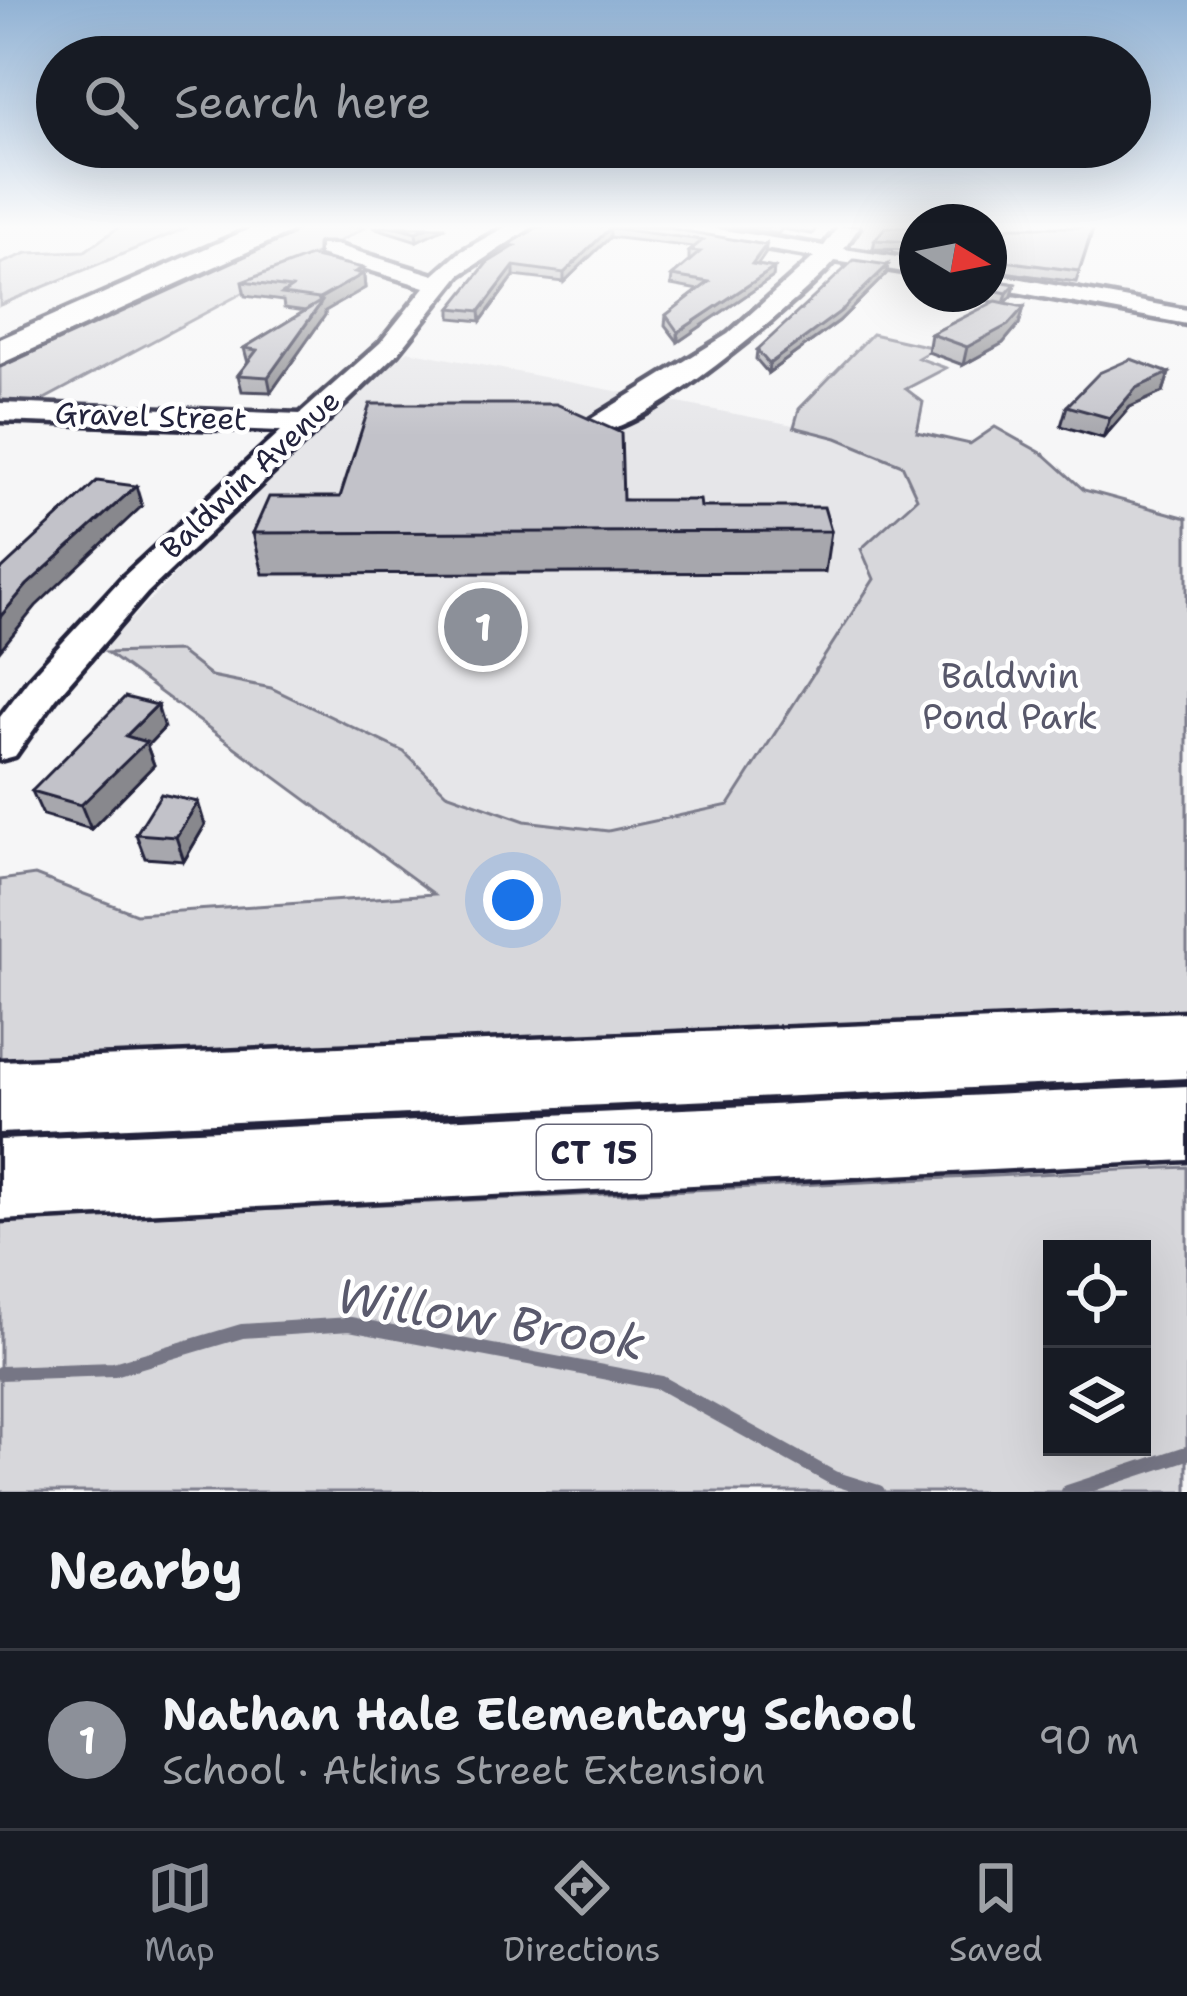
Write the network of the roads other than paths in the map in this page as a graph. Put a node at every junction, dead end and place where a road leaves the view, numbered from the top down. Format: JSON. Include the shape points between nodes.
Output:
{"nodes":[{"id":1,"x":53,"y":297,"type":"edge"},
{"id":2,"x":124,"y":297,"type":"edge"},
{"id":3,"x":430,"y":297,"type":"edge"},
{"id":4,"x":787,"y":297,"type":"edge"},
{"id":5,"x":1078,"y":297,"type":"edge"},
{"id":6,"x":1187,"y":317,"type":"edge"},
{"id":7,"x":0,"y":319,"type":"edge"},
{"id":8,"x":0,"y":353,"type":"edge"},
{"id":9,"x":0,"y":412,"type":"edge"},
{"id":10,"x":302,"y":423,"type":"junction"},
{"id":11,"x":601,"y":425,"type":"edge"},
{"id":12,"x":0,"y":746,"type":"edge"},
{"id":13,"x":1187,"y":1045,"type":"edge"},
{"id":14,"x":0,"y":1097,"type":"edge"},
{"id":15,"x":1187,"y":1123,"type":"edge"},
{"id":16,"x":0,"y":1180,"type":"edge"}],
"edges":[{"from":1,"to":7,"type":"highway"},
{"from":2,"to":8,"type":"highway"},
{"from":3,"to":10,"type":"street","name":"Baldwin Avenue","via":[[392,345]]},
{"from":4,"to":11,"type":"street"},
{"from":5,"to":6,"type":"street"},
{"from":9,"to":10,"type":"street","name":"Gravel Street"},
{"from":10,"to":12,"type":"street","name":"Baldwin Avenue","via":[[100,618]]},
{"from":13,"to":14,"type":"highway","number":"CT 15"},
{"from":15,"to":16,"type":"highway","number":"CT 15"}]}
